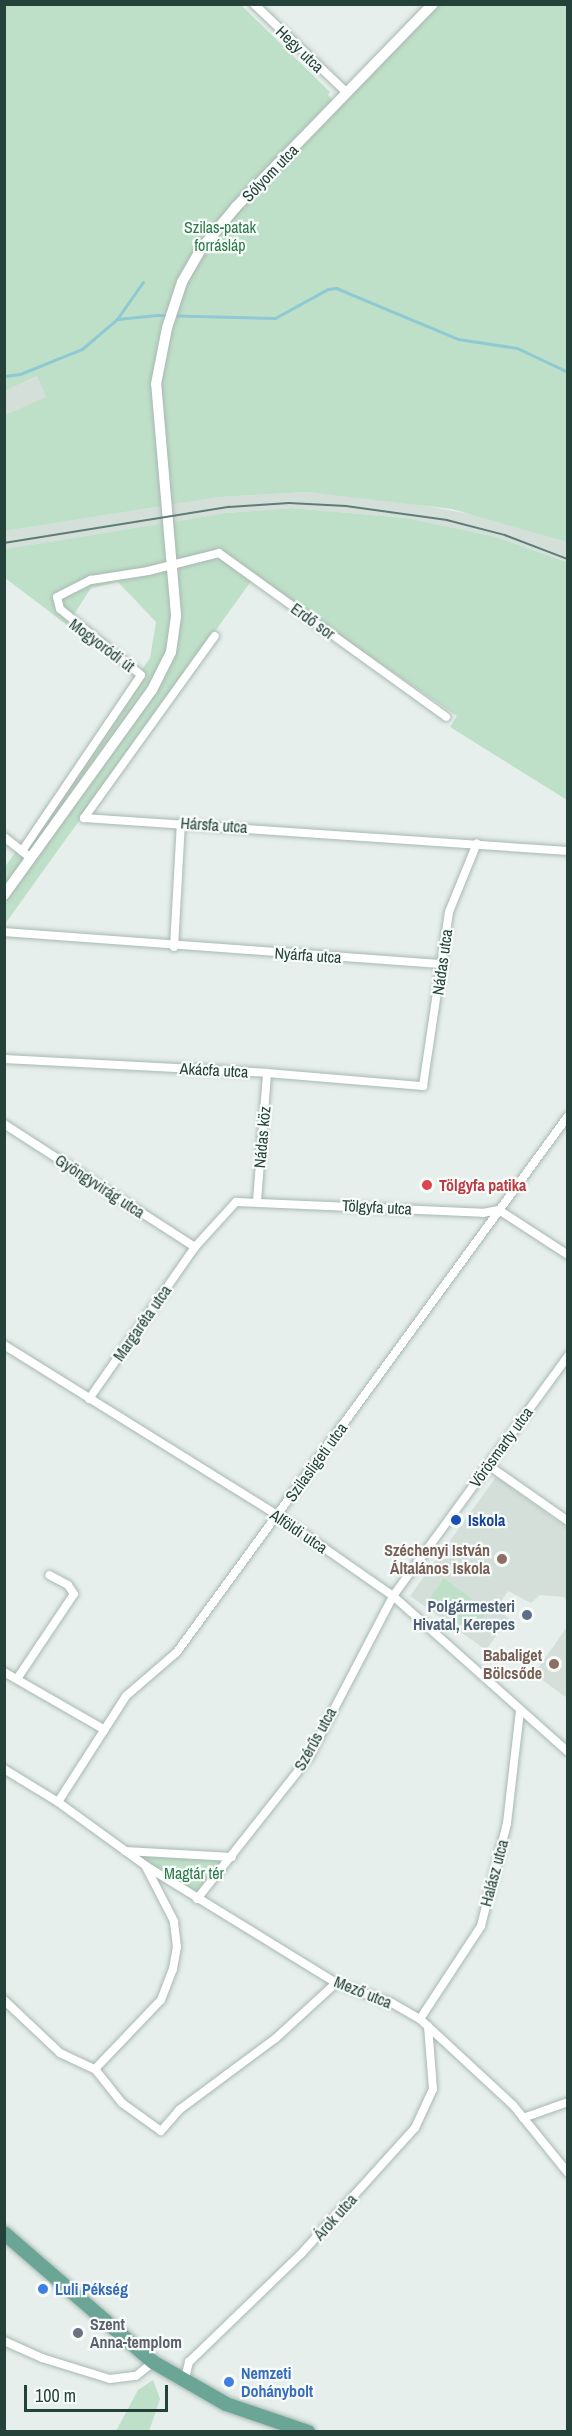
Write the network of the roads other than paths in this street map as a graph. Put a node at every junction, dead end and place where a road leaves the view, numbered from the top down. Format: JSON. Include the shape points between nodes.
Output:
{"nodes":[{"id":1,"x":254,"y":4,"type":"edge"},
{"id":2,"x":434,"y":4,"type":"edge"},
{"id":3,"x":347,"y":93,"type":"junction"},
{"id":4,"x":169,"y":516,"type":"joint"},
{"id":5,"x":172,"y":562,"type":"junction"},
{"id":6,"x":215,"y":636,"type":"dead end"},
{"id":7,"x":446,"y":717,"type":"dead end"},
{"id":8,"x":181,"y":823,"type":"junction"},
{"id":9,"x":4,"y":837,"type":"edge"},
{"id":10,"x":477,"y":843,"type":"junction"},
{"id":11,"x":567,"y":851,"type":"edge"},
{"id":12,"x":26,"y":854,"type":"junction"},
{"id":13,"x":4,"y":895,"type":"edge"},
{"id":14,"x":4,"y":932,"type":"edge"},
{"id":15,"x":174,"y":947,"type":"junction"},
{"id":16,"x":443,"y":964,"type":"junction"},
{"id":17,"x":4,"y":1059,"type":"edge"},
{"id":18,"x":267,"y":1073,"type":"junction"},
{"id":19,"x":423,"y":1086,"type":"joint"},
{"id":20,"x":567,"y":1116,"type":"edge"},
{"id":21,"x":4,"y":1124,"type":"edge"},
{"id":22,"x":256,"y":1201,"type":"junction"},
{"id":23,"x":500,"y":1210,"type":"junction"},
{"id":24,"x":195,"y":1248,"type":"junction"},
{"id":25,"x":567,"y":1255,"type":"edge"},
{"id":26,"x":4,"y":1345,"type":"edge"},
{"id":27,"x":567,"y":1356,"type":"edge"},
{"id":28,"x":89,"y":1399,"type":"junction"},
{"id":29,"x":488,"y":1465,"type":"junction"},
{"id":30,"x":277,"y":1515,"type":"junction"},
{"id":31,"x":567,"y":1521,"type":"edge"},
{"id":32,"x":49,"y":1575,"type":"dead end"},
{"id":33,"x":393,"y":1596,"type":"junction"},
{"id":34,"x":4,"y":1672,"type":"edge"},
{"id":35,"x":17,"y":1679,"type":"junction"},
{"id":36,"x":520,"y":1711,"type":"junction"},
{"id":37,"x":105,"y":1730,"type":"junction"},
{"id":38,"x":567,"y":1752,"type":"edge"},
{"id":39,"x":4,"y":1769,"type":"edge"},
{"id":40,"x":58,"y":1802,"type":"junction"},
{"id":41,"x":124,"y":1851,"type":"junction"},
{"id":42,"x":232,"y":1857,"type":"junction"},
{"id":43,"x":146,"y":1866,"type":"junction"},
{"id":44,"x":197,"y":1899,"type":"junction"},
{"id":45,"x":336,"y":1983,"type":"junction"},
{"id":46,"x":4,"y":2000,"type":"edge"},
{"id":47,"x":420,"y":2019,"type":"junction"},
{"id":48,"x":428,"y":2026,"type":"junction"},
{"id":49,"x":95,"y":2069,"type":"junction"},
{"id":50,"x":567,"y":2102,"type":"edge"},
{"id":51,"x":523,"y":2118,"type":"junction"},
{"id":52,"x":567,"y":2173,"type":"edge"},
{"id":53,"x":4,"y":2233,"type":"edge"},
{"id":54,"x":4,"y":2341,"type":"edge"},
{"id":55,"x":153,"y":2362,"type":"junction"},
{"id":56,"x":184,"y":2382,"type":"junction"},
{"id":57,"x":308,"y":2432,"type":"edge"}],
"edges":[{"from":1,"to":3,"type":"street","name":"Hegy utca"},
{"from":2,"to":3,"type":"street","name":"Sólyom utca"},
{"from":3,"to":4,"type":"street","name":"Sólyom utca","via":[[216,229],[191,265],[171,315],[156,384]]},
{"from":4,"to":5,"type":"street","name":"Mogyoródi út"},
{"from":5,"to":7,"type":"street","name":"Erdő sor","via":[[219,553]]},
{"from":5,"to":12,"type":"street","name":"Mogyoródi út","via":[[174,638],[161,675]]},
{"from":5,"to":12,"type":"street","name":"Mogyoródi út","via":[[148,571],[91,580],[57,597],[68,619],[141,675]]},
{"from":6,"to":8,"type":"street","name":"Hársfa utca","via":[[84,818]]},
{"from":8,"to":10,"type":"street","name":"Hársfa utca"},
{"from":8,"to":15,"type":"street"},
{"from":9,"to":12,"type":"street"},
{"from":10,"to":11,"type":"street","name":"Hársfa utca"},
{"from":10,"to":16,"type":"street","name":"Nádas utca","via":[[449,912]]},
{"from":12,"to":13,"type":"street","name":"Mogyoródi út"},
{"from":14,"to":15,"type":"street","name":"Nyárfa utca"},
{"from":15,"to":16,"type":"street","name":"Nyárfa utca"},
{"from":16,"to":19,"type":"street","name":"Nádas utca"},
{"from":17,"to":18,"type":"street","name":"Akácfa utca"},
{"from":18,"to":19,"type":"street","name":"Akácfa utca"},
{"from":18,"to":22,"type":"street","name":"Nádas köz"},
{"from":20,"to":23,"type":"street","name":"Szilasligeti utca"},
{"from":21,"to":24,"type":"street","name":"Gyöngyvirág utca"},
{"from":22,"to":23,"type":"street","name":"Tölgyfa utca","via":[[483,1213]]},
{"from":22,"to":24,"type":"street","name":"Tölgyfa utca","via":[[229,1204]]},
{"from":23,"to":25,"type":"street"},
{"from":23,"to":30,"type":"street","name":"Szilasligeti utca"},
{"from":24,"to":28,"type":"street","name":"Margaréta utca"},
{"from":26,"to":28,"type":"street","name":"Alföldi utca"},
{"from":27,"to":29,"type":"street","name":"Vörösmarty utca"},
{"from":28,"to":30,"type":"street","name":"Alföldi utca"},
{"from":29,"to":31,"type":"street"},
{"from":29,"to":33,"type":"street","name":"Vörösmarty utca"},
{"from":30,"to":33,"type":"street","name":"Alföldi utca"},
{"from":30,"to":37,"type":"street","name":"Szilasligeti utca","via":[[177,1652],[135,1686]]},
{"from":32,"to":35,"type":"street","via":[[68,1585],[74,1594]]},
{"from":33,"to":36,"type":"street","name":"Alföldi utca"},
{"from":33,"to":42,"type":"street","name":"Szérűs utca","via":[[309,1757]]},
{"from":34,"to":35,"type":"street"},
{"from":35,"to":37,"type":"street"},
{"from":36,"to":38,"type":"street","name":"Alföldi utca"},
{"from":36,"to":47,"type":"street","name":"Halász utca","via":[[507,1823],[481,1926]]},
{"from":37,"to":40,"type":"street","name":"Szilasligeti utca"},
{"from":39,"to":40,"type":"street","name":"Mező utca"},
{"from":40,"to":41,"type":"street","name":"Mező utca"},
{"from":41,"to":42,"type":"street"},
{"from":41,"to":43,"type":"street","name":"Mező utca"},
{"from":42,"to":44,"type":"street","name":"Szérűs utca"},
{"from":43,"to":44,"type":"street","name":"Mező utca"},
{"from":43,"to":49,"type":"street","via":[[174,1921],[177,1947],[173,1969],[161,2000]]},
{"from":44,"to":45,"type":"street","name":"Mező utca"},
{"from":45,"to":47,"type":"street","name":"Mező utca","via":[[392,2003]]},
{"from":45,"to":49,"type":"street","via":[[276,2038],[179,2110],[160,2131],[122,2103]]},
{"from":46,"to":49,"type":"street","via":[[60,2053]]},
{"from":47,"to":48,"type":"street","name":"Mező utca"},
{"from":48,"to":51,"type":"street","name":"Mező utca"},
{"from":48,"to":56,"type":"street","name":"Árok utca","via":[[433,2089],[415,2128],[301,2254],[189,2362]]},
{"from":50,"to":51,"type":"street"},
{"from":51,"to":52,"type":"street","name":"Mező utca"},
{"from":53,"to":55,"type":"main road"},
{"from":54,"to":55,"type":"street","via":[[42,2358],[110,2379],[136,2376]]},
{"from":55,"to":56,"type":"main road"},
{"from":56,"to":57,"type":"main road","via":[[226,2404]]}]}
